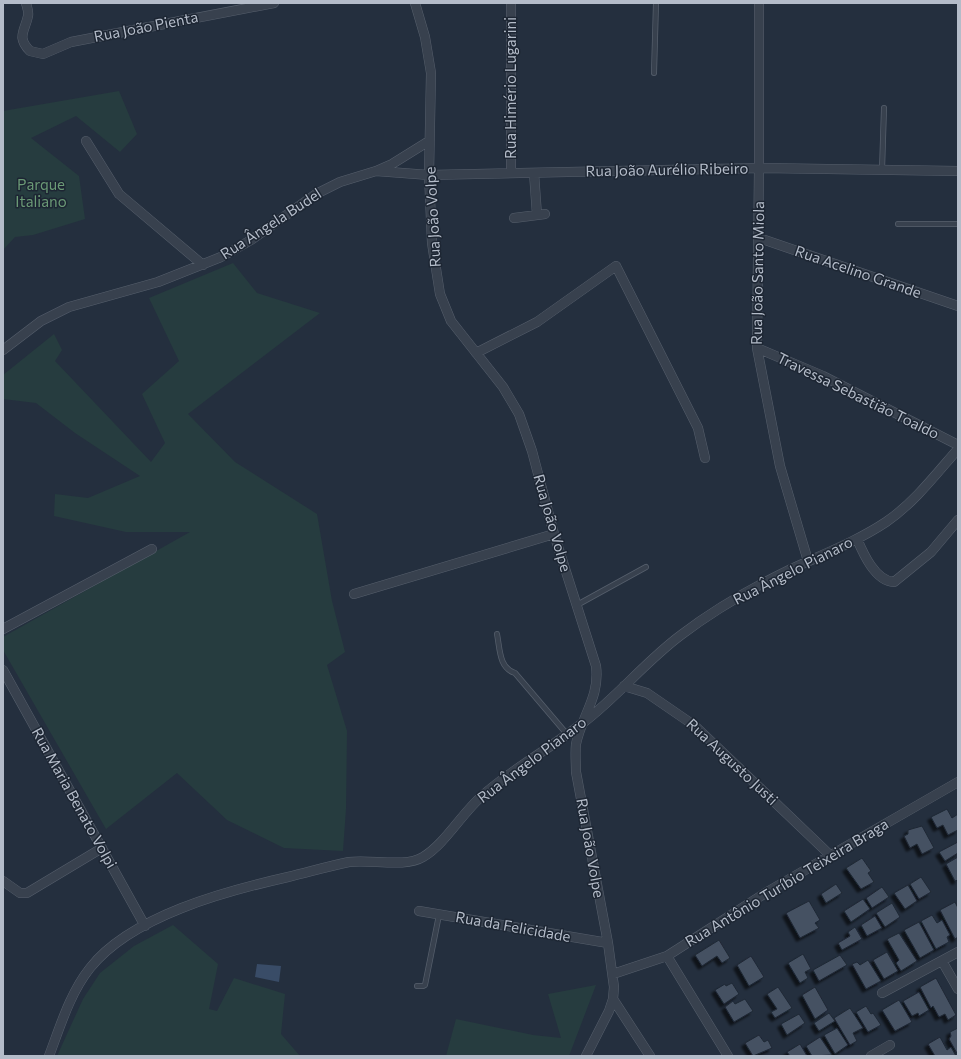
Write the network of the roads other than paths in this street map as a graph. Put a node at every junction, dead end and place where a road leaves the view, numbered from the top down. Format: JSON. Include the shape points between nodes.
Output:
{"nodes":[{"id":1,"x":26,"y":3,"type":"edge"},
{"id":2,"x":274,"y":3,"type":"edge"},
{"id":3,"x":415,"y":3,"type":"edge"},
{"id":4,"x":511,"y":3,"type":"edge"},
{"id":5,"x":656,"y":3,"type":"edge"},
{"id":6,"x":759,"y":3,"type":"edge"},
{"id":7,"x":654,"y":73,"type":"dead end"},
{"id":8,"x":884,"y":108,"type":"dead end"},
{"id":9,"x":86,"y":141,"type":"dead end"},
{"id":10,"x":429,"y":141,"type":"junction"},
{"id":11,"x":760,"y":168,"type":"junction"},
{"id":12,"x":882,"y":170,"type":"junction"},
{"id":13,"x":376,"y":171,"type":"junction"},
{"id":14,"x":958,"y":171,"type":"edge"},
{"id":15,"x":511,"y":173,"type":"junction"},
{"id":16,"x":534,"y":173,"type":"junction"},
{"id":17,"x":429,"y":175,"type":"junction"},
{"id":18,"x":514,"y":218,"type":"dead end"},
{"id":19,"x":898,"y":224,"type":"dead end"},
{"id":20,"x":958,"y":224,"type":"edge"},
{"id":21,"x":759,"y":238,"type":"junction"},
{"id":22,"x":203,"y":265,"type":"junction"},
{"id":23,"x":958,"y":306,"type":"edge"},
{"id":24,"x":757,"y":348,"type":"junction"},
{"id":25,"x":3,"y":350,"type":"edge"},
{"id":26,"x":476,"y":353,"type":"junction"},
{"id":27,"x":958,"y":445,"type":"edge"},
{"id":28,"x":958,"y":449,"type":"edge"},
{"id":29,"x":705,"y":458,"type":"dead end"},
{"id":30,"x":958,"y":520,"type":"edge"},
{"id":31,"x":554,"y":534,"type":"junction"},
{"id":32,"x":856,"y":539,"type":"junction"},
{"id":33,"x":152,"y":549,"type":"dead end"},
{"id":34,"x":808,"y":561,"type":"junction"},
{"id":35,"x":646,"y":566,"type":"dead end"},
{"id":36,"x":354,"y":594,"type":"dead end"},
{"id":37,"x":577,"y":605,"type":"junction"},
{"id":38,"x":3,"y":629,"type":"edge"},
{"id":39,"x":497,"y":634,"type":"dead end"},
{"id":40,"x":3,"y":670,"type":"edge"},
{"id":41,"x":624,"y":686,"type":"junction"},
{"id":42,"x":583,"y":722,"type":"junction"},
{"id":43,"x":566,"y":733,"type":"junction"},
{"id":44,"x":958,"y":782,"type":"edge"},
{"id":45,"x":102,"y":848,"type":"junction"},
{"id":46,"x":830,"y":855,"type":"junction"},
{"id":47,"x":3,"y":881,"type":"edge"},
{"id":48,"x":419,"y":911,"type":"dead end"},
{"id":49,"x":439,"y":915,"type":"junction"},
{"id":50,"x":145,"y":926,"type":"junction"},
{"id":51,"x":608,"y":943,"type":"junction"},
{"id":52,"x":958,"y":952,"type":"edge"},
{"id":53,"x":667,"y":956,"type":"junction"},
{"id":54,"x":942,"y":961,"type":"junction"},
{"id":55,"x":613,"y":974,"type":"junction"},
{"id":56,"x":416,"y":986,"type":"dead end"},
{"id":57,"x":958,"y":988,"type":"edge"},
{"id":58,"x":882,"y":994,"type":"dead end"},
{"id":59,"x":613,"y":1000,"type":"junction"},
{"id":60,"x":890,"y":1045,"type":"dead end"},
{"id":61,"x":48,"y":1056,"type":"edge"},
{"id":62,"x":586,"y":1056,"type":"edge"},
{"id":63,"x":650,"y":1056,"type":"edge"},
{"id":64,"x":728,"y":1056,"type":"edge"},
{"id":65,"x":871,"y":1056,"type":"edge"}],
"edges":[{"from":1,"to":2,"type":"street","name":"Rua João Pienta","via":[[28,16],[22,40],[30,51],[43,54],[71,42]]},
{"from":3,"to":10,"type":"street","name":"Rua João Volpe","via":[[431,74]]},
{"from":4,"to":15,"type":"street","name":"Rua Himério Lugarini"},
{"from":5,"to":7,"type":"lane"},
{"from":6,"to":11,"type":"street","name":"Rua João Santo Miola"},
{"from":8,"to":12,"type":"lane"},
{"from":9,"to":22,"type":"street","via":[[119,194]]},
{"from":10,"to":13,"type":"street","name":"Rua Ângela Budel","via":[[405,157]]},
{"from":10,"to":17,"type":"street","name":"Rua João Volpe"},
{"from":11,"to":12,"type":"street","name":"Rua João Aurélio Ribeiro"},
{"from":11,"to":16,"type":"street","name":"Rua João Aurélio Ribeiro"},
{"from":11,"to":21,"type":"street","name":"Rua João Santo Miola"},
{"from":12,"to":14,"type":"street","name":"Rua João Aurélio Ribeiro"},
{"from":13,"to":17,"type":"street","name":"Rua João Aurélio Ribeiro"},
{"from":13,"to":22,"type":"street","name":"Rua Ângela Budel","via":[[329,187],[237,249]]},
{"from":15,"to":16,"type":"street","name":"Rua João Aurélio Ribeiro"},
{"from":15,"to":17,"type":"street","name":"Rua João Aurélio Ribeiro"},
{"from":16,"to":18,"type":"street","via":[[541,215]]},
{"from":17,"to":26,"type":"street","name":"Rua João Volpe","via":[[432,243],[440,294],[451,321]]},
{"from":19,"to":20,"type":"lane"},
{"from":21,"to":23,"type":"street","name":"Rua Acelino Grande"},
{"from":21,"to":24,"type":"street","name":"Rua João Santo Miola"},
{"from":22,"to":25,"type":"street","name":"Rua Ângela Budel","via":[[152,284],[69,307],[41,321]]},
{"from":24,"to":27,"type":"street","name":"Travessa Sebastião Toaldo","via":[[823,376]]},
{"from":24,"to":34,"type":"street","name":"Rua João Santo Miola","via":[[780,466]]},
{"from":26,"to":29,"type":"street","via":[[537,322],[616,266],[698,428]]},
{"from":26,"to":31,"type":"street","name":"Rua João Volpe","via":[[503,387],[519,414],[532,451]]},
{"from":28,"to":32,"type":"street","name":"Rua Ângelo Pianaro","via":[[902,509]]},
{"from":30,"to":32,"type":"street","via":[[931,552],[894,582],[883,578],[874,568]]},
{"from":31,"to":36,"type":"street"},
{"from":31,"to":37,"type":"street","name":"Rua João Volpe"},
{"from":32,"to":34,"type":"street","name":"Rua Ângelo Pianaro"},
{"from":33,"to":38,"type":"street"},
{"from":34,"to":41,"type":"street","name":"Rua Ângelo Pianaro","via":[[749,591],[698,623],[668,645]]},
{"from":35,"to":37,"type":"lane"},
{"from":37,"to":42,"type":"street","name":"Rua João Volpe","via":[[593,654],[597,676],[594,697]]},
{"from":39,"to":43,"type":"lane","via":[[503,665],[508,671],[515,673]]},
{"from":40,"to":45,"type":"street","name":"Rua Maria Benato Volpi"},
{"from":41,"to":42,"type":"street","name":"Rua Ângelo Pianaro"},
{"from":41,"to":46,"type":"street","name":"Rua Augusto Justi","via":[[647,693],[695,726]]},
{"from":42,"to":43,"type":"street","name":"Rua Ângelo Pianaro"},
{"from":42,"to":51,"type":"street","name":"Rua João Volpe","via":[[576,745],[576,772]]},
{"from":43,"to":50,"type":"street","name":"Rua Ângelo Pianaro","via":[[482,796],[423,857],[406,862],[371,860],[347,863],[236,889],[194,903]]},
{"from":44,"to":46,"type":"street","name":"Rua Antônio Turíbio Teixeira Braga"},
{"from":45,"to":47,"type":"street","via":[[27,893],[20,892]]},
{"from":45,"to":50,"type":"street","name":"Rua Maria Benato Volpi"},
{"from":46,"to":53,"type":"street","name":"Rua Antônio Turíbio Teixeira Braga","via":[[737,910]]},
{"from":48,"to":49,"type":"street","name":"Rua da Felicidade"},
{"from":49,"to":51,"type":"street","name":"Rua da Felicidade"},
{"from":49,"to":56,"type":"lane","via":[[425,985]]},
{"from":50,"to":61,"type":"street","name":"Rua Ângelo Pianaro","via":[[115,944],[89,968],[74,995]]},
{"from":51,"to":55,"type":"street","name":"Rua João Volpe"},
{"from":52,"to":54,"type":"street"},
{"from":53,"to":55,"type":"street","name":"Rua Antônio Turíbio Teixeira Braga"},
{"from":53,"to":64,"type":"street"},
{"from":54,"to":57,"type":"street"},
{"from":54,"to":58,"type":"street"},
{"from":55,"to":59,"type":"street","name":"Rua João Volpe"},
{"from":59,"to":62,"type":"street","name":"Rua João Volpe"},
{"from":59,"to":63,"type":"street"},
{"from":60,"to":65,"type":"street"}]}
